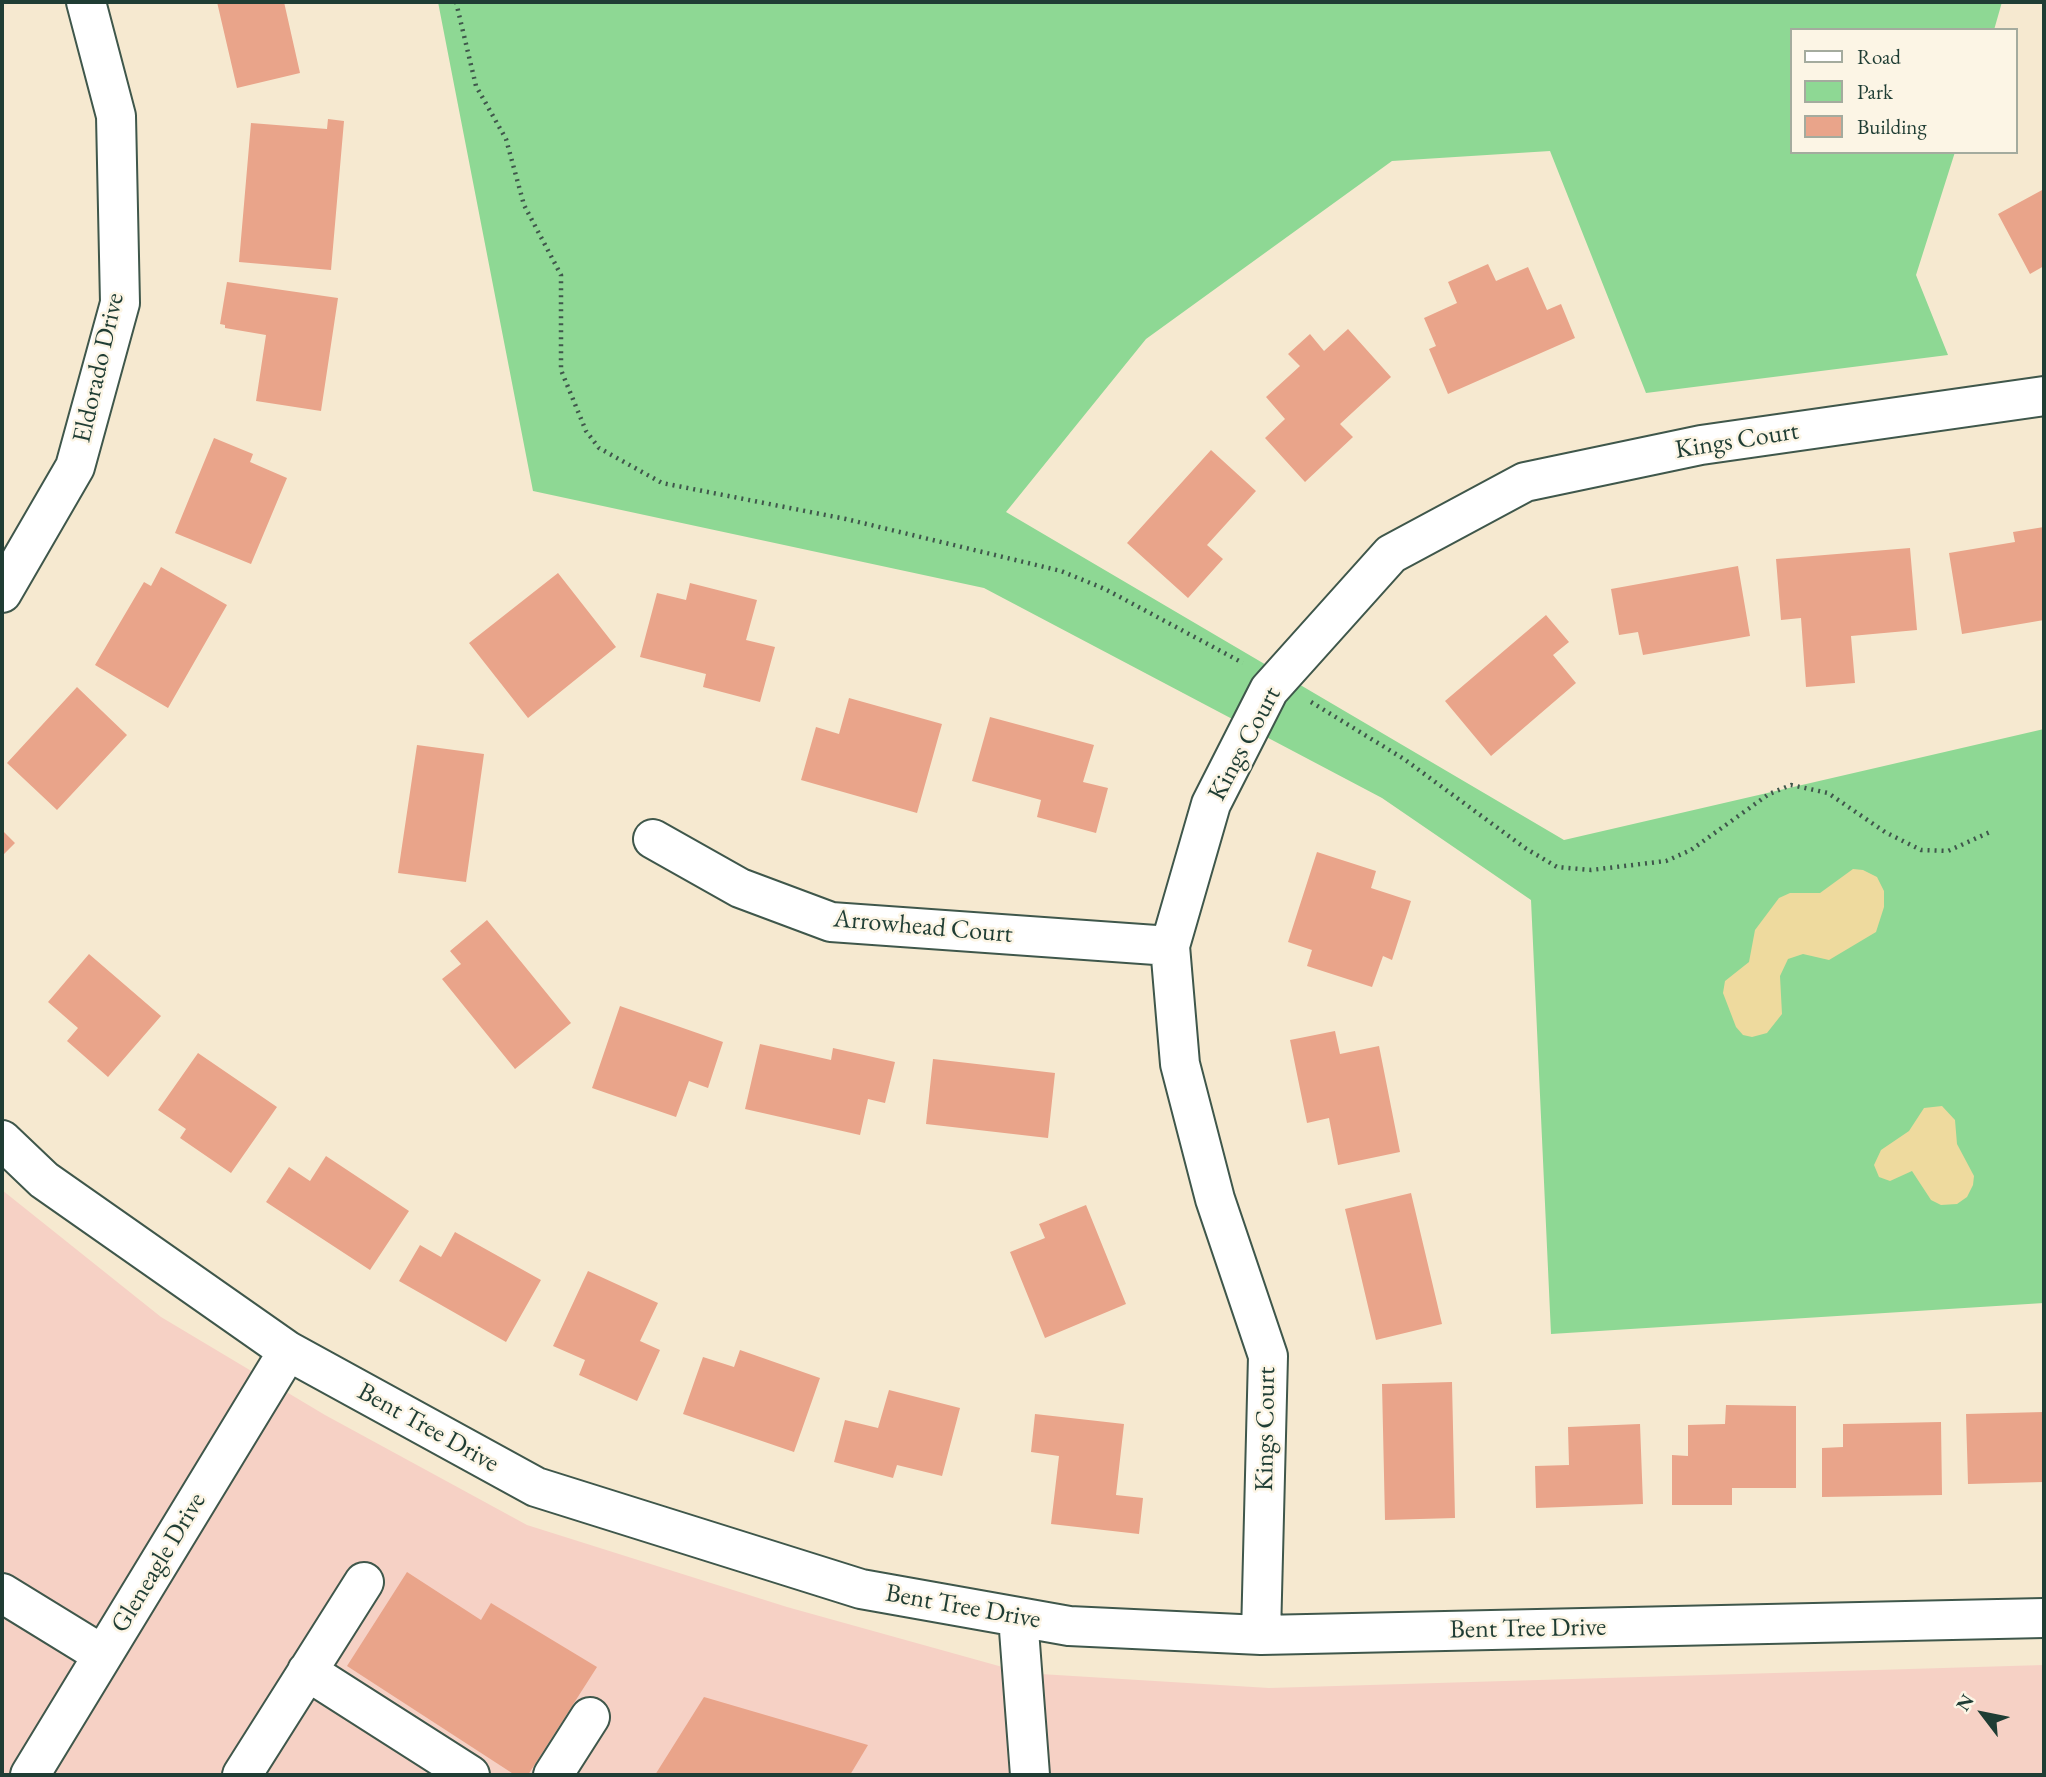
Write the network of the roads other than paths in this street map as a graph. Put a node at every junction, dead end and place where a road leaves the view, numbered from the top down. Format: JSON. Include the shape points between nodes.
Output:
{"nodes":[{"id":1,"x":86,"y":2,"type":"edge"},
{"id":2,"x":2044,"y":396,"type":"edge"},
{"id":3,"x":2,"y":593,"type":"edge"},
{"id":4,"x":653,"y":839,"type":"dead end"},
{"id":5,"x":1170,"y":946,"type":"junction"},
{"id":6,"x":2,"y":1140,"type":"edge"},
{"id":7,"x":288,"y":1351,"type":"junction"},
{"id":8,"x":364,"y":1581,"type":"dead end"},
{"id":9,"x":2,"y":1592,"type":"edge"},
{"id":10,"x":1018,"y":1617,"type":"junction"},
{"id":11,"x":2044,"y":1618,"type":"edge"},
{"id":12,"x":1261,"y":1635,"type":"junction"},
{"id":13,"x":103,"y":1655,"type":"junction"},
{"id":14,"x":307,"y":1671,"type":"junction"},
{"id":15,"x":590,"y":1717,"type":"dead end"},
{"id":16,"x":30,"y":1775,"type":"edge"},
{"id":17,"x":242,"y":1775,"type":"edge"},
{"id":18,"x":470,"y":1775,"type":"edge"},
{"id":19,"x":553,"y":1775,"type":"edge"},
{"id":20,"x":1030,"y":1775,"type":"edge"}],
"edges":[{"from":1,"to":3,"type":"street","name":"Eldorado Drive","via":[[116,116],[120,303],[75,467]]},
{"from":2,"to":5,"type":"street","name":"Kings Court","via":[[1701,445],[1525,482],[1391,554],[1269,690],[1211,804]]},
{"from":4,"to":5,"type":"street","name":"Arrowhead Court","via":[[740,888],[831,922]]},
{"from":5,"to":12,"type":"street","name":"Kings Court","via":[[1180,1064],[1215,1199],[1268,1356]]},
{"from":6,"to":7,"type":"street","name":"Bent Tree Drive","via":[[44,1180]]},
{"from":7,"to":10,"type":"street","name":"Bent Tree Drive","via":[[536,1487],[861,1589]]},
{"from":7,"to":13,"type":"street","name":"Gleneagle Drive"},
{"from":8,"to":14,"type":"street"},
{"from":9,"to":13,"type":"street"},
{"from":10,"to":12,"type":"street","name":"Bent Tree Drive","via":[[1069,1626]]},
{"from":10,"to":20,"type":"street"},
{"from":11,"to":12,"type":"street","name":"Bent Tree Drive"},
{"from":13,"to":16,"type":"street","name":"Gleneagle Drive"},
{"from":14,"to":17,"type":"street"},
{"from":14,"to":18,"type":"street"},
{"from":15,"to":19,"type":"street"}]}
